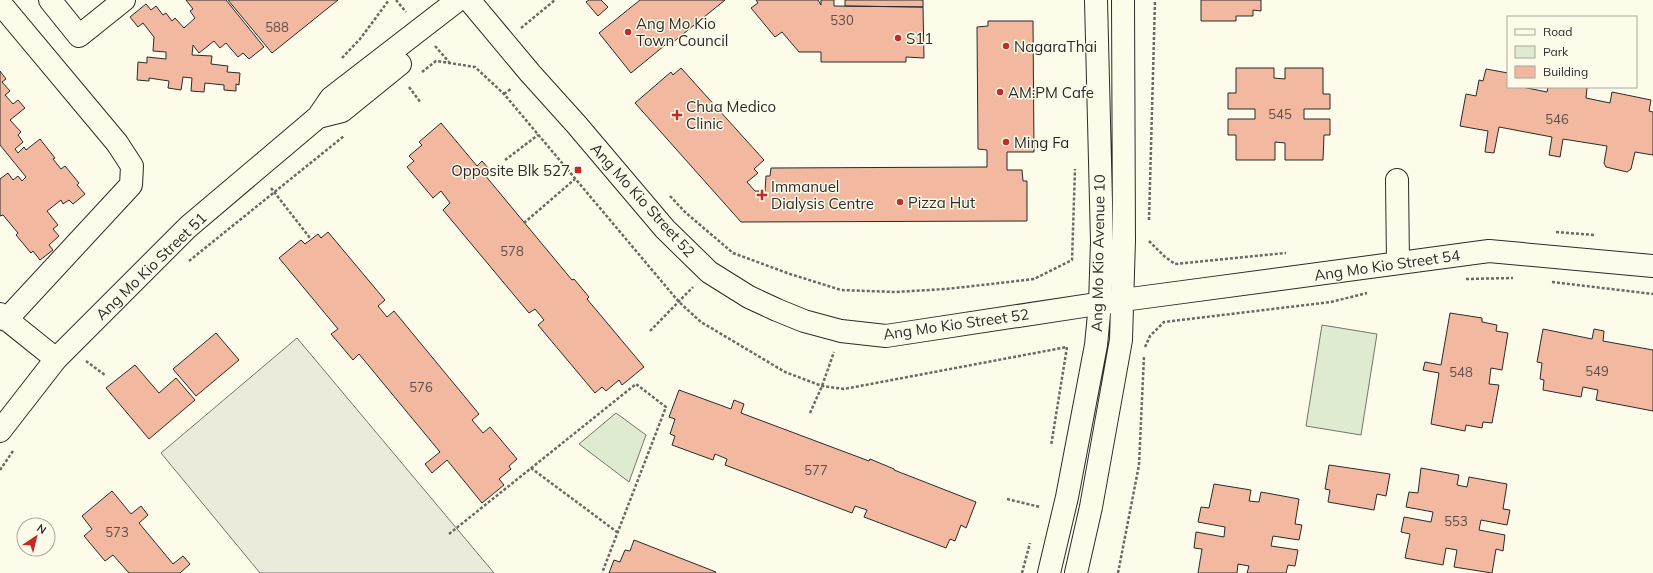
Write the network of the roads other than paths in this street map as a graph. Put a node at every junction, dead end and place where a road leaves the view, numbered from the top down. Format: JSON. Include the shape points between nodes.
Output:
{"nodes":[{"id":1,"x":50,"y":0,"type":"edge"},
{"id":2,"x":124,"y":0,"type":"edge"},
{"id":3,"x":1096,"y":0,"type":"edge"},
{"id":4,"x":1123,"y":0,"type":"edge"},
{"id":5,"x":467,"y":2,"type":"edge"},
{"id":6,"x":0,"y":3,"type":"edge"},
{"id":7,"x":1397,"y":180,"type":"dead end"},
{"id":8,"x":1398,"y":264,"type":"junction"},
{"id":9,"x":1653,"y":266,"type":"edge"},
{"id":10,"x":1122,"y":300,"type":"junction"},
{"id":11,"x":1100,"y":304,"type":"junction"},
{"id":12,"x":3,"y":317,"type":"edge"},
{"id":13,"x":56,"y":359,"type":"junction"},
{"id":14,"x":0,"y":431,"type":"edge"},
{"id":15,"x":1050,"y":573,"type":"edge"},
{"id":16,"x":1076,"y":573,"type":"edge"}],
"edges":[{"from":1,"to":2,"type":"street","via":[[80,36]]},
{"from":3,"to":11,"type":"street","name":"Ang Mo Kio Avenue 10","via":[[1102,234]]},
{"from":4,"to":10,"type":"street","name":"Ang Mo Kio Avenue 10"},
{"from":5,"to":11,"type":"street","name":"Ang Mo Kio Street 52","via":[[665,229],[709,272],[749,298],[804,321],[841,332],[886,336]]},
{"from":5,"to":13,"type":"street","name":"Ang Mo Kio Street 51","via":[[342,111],[318,117],[188,228]]},
{"from":6,"to":12,"type":"street","via":[[117,143],[132,166],[131,185]]},
{"from":7,"to":8,"type":"street"},
{"from":8,"to":9,"type":"street","name":"Ang Mo Kio Street 54","via":[[1489,251]]},
{"from":8,"to":10,"type":"street","name":"Ang Mo Kio Street 54"},
{"from":10,"to":11,"type":"street","name":"Ang Mo Kio Street 52"},
{"from":10,"to":16,"type":"street","name":"Ang Mo Kio Avenue 10","via":[[1121,340],[1091,507]]},
{"from":11,"to":15,"type":"street","name":"Ang Mo Kio Avenue 10","via":[[1094,352]]},
{"from":12,"to":13,"type":"street"},
{"from":13,"to":14,"type":"street","name":"Ang Mo Kio Street 51"}]}
